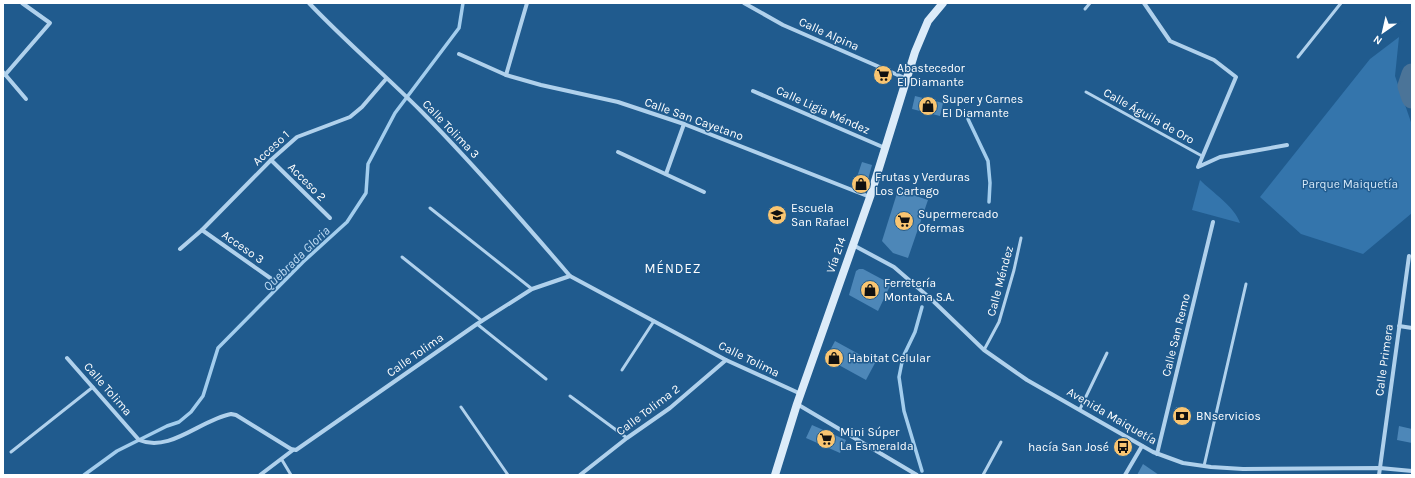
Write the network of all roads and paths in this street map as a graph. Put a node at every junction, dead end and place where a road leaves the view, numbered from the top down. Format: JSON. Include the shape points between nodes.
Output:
{"nodes":[{"id":1,"x":22,"y":3,"type":"edge"},
{"id":2,"x":310,"y":3,"type":"edge"},
{"id":3,"x":527,"y":3,"type":"edge"},
{"id":4,"x":744,"y":3,"type":"edge"},
{"id":5,"x":943,"y":3,"type":"edge"},
{"id":6,"x":1090,"y":3,"type":"edge"},
{"id":7,"x":1144,"y":3,"type":"edge"},
{"id":8,"x":1341,"y":3,"type":"edge"},
{"id":9,"x":1084,"y":9,"type":"dead end"},
{"id":10,"x":459,"y":54,"type":"dead end"},
{"id":11,"x":1298,"y":57,"type":"dead end"},
{"id":12,"x":4,"y":74,"type":"edge"},
{"id":13,"x":506,"y":75,"type":"junction"},
{"id":14,"x":386,"y":79,"type":"junction"},
{"id":15,"x":907,"y":79,"type":"junction"},
{"id":16,"x":753,"y":91,"type":"dead end"},
{"id":17,"x":1086,"y":92,"type":"dead end"},
{"id":18,"x":26,"y":99,"type":"dead end"},
{"id":19,"x":684,"y":124,"type":"junction"},
{"id":20,"x":1287,"y":145,"type":"dead end"},
{"id":21,"x":885,"y":148,"type":"junction"},
{"id":22,"x":618,"y":152,"type":"dead end"},
{"id":23,"x":1202,"y":156,"type":"junction"},
{"id":24,"x":271,"y":160,"type":"junction"},
{"id":25,"x":666,"y":174,"type":"junction"},
{"id":26,"x":704,"y":192,"type":"dead end"},
{"id":27,"x":870,"y":197,"type":"junction"},
{"id":28,"x":430,"y":208,"type":"dead end"},
{"id":29,"x":330,"y":218,"type":"dead end"},
{"id":30,"x":1213,"y":222,"type":"dead end"},
{"id":31,"x":202,"y":230,"type":"junction"},
{"id":32,"x":1021,"y":238,"type":"dead end"},
{"id":33,"x":852,"y":245,"type":"junction"},
{"id":34,"x":180,"y":249,"type":"dead end"},
{"id":35,"x":1409,"y":256,"type":"dead end"},
{"id":36,"x":402,"y":257,"type":"dead end"},
{"id":37,"x":570,"y":276,"type":"junction"},
{"id":38,"x":273,"y":280,"type":"dead end"},
{"id":39,"x":1246,"y":284,"type":"dead end"},
{"id":40,"x":532,"y":289,"type":"junction"},
{"id":41,"x":482,"y":321,"type":"junction"},
{"id":42,"x":654,"y":321,"type":"junction"},
{"id":43,"x":477,"y":324,"type":"junction"},
{"id":44,"x":1399,"y":326,"type":"junction"},
{"id":45,"x":1412,"y":328,"type":"edge"},
{"id":46,"x":984,"y":350,"type":"junction"},
{"id":47,"x":1107,"y":353,"type":"dead end"},
{"id":48,"x":67,"y":358,"type":"dead end"},
{"id":49,"x":726,"y":360,"type":"junction"},
{"id":50,"x":622,"y":370,"type":"dead end"},
{"id":51,"x":546,"y":379,"type":"dead end"},
{"id":52,"x":93,"y":387,"type":"junction"},
{"id":53,"x":801,"y":394,"type":"junction"},
{"id":54,"x":570,"y":396,"type":"dead end"},
{"id":55,"x":797,"y":404,"type":"junction"},
{"id":56,"x":461,"y":407,"type":"dead end"},
{"id":57,"x":1080,"y":409,"type":"junction"},
{"id":58,"x":626,"y":438,"type":"junction"},
{"id":59,"x":1001,"y":442,"type":"dead end"},
{"id":60,"x":1142,"y":446,"type":"junction"},
{"id":61,"x":293,"y":450,"type":"junction"},
{"id":62,"x":12,"y":452,"type":"dead end"},
{"id":63,"x":1158,"y":454,"type":"junction"},
{"id":64,"x":282,"y":460,"type":"junction"},
{"id":65,"x":1204,"y":466,"type":"junction"},
{"id":66,"x":1380,"y":468,"type":"junction"},
{"id":67,"x":1412,"y":471,"type":"edge"},
{"id":68,"x":260,"y":475,"type":"edge"},
{"id":69,"x":291,"y":475,"type":"edge"},
{"id":70,"x":508,"y":475,"type":"edge"},
{"id":71,"x":580,"y":475,"type":"edge"},
{"id":72,"x":775,"y":475,"type":"edge"},
{"id":73,"x":916,"y":475,"type":"edge"},
{"id":74,"x":982,"y":475,"type":"edge"},
{"id":75,"x":1125,"y":475,"type":"edge"},
{"id":76,"x":1379,"y":475,"type":"edge"}],
"edges":[{"from":1,"to":12,"type":"street","via":[[50,22]]},
{"from":2,"to":14,"type":"street","name":"Calle Tolima 3"},
{"from":3,"to":13,"type":"street"},
{"from":4,"to":15,"type":"street","name":"Calle Alpina","via":[[783,25]]},
{"from":5,"to":15,"type":"main road","name":"Vía 214","via":[[928,21]]},
{"from":6,"to":9,"type":"lane"},
{"from":7,"to":23,"type":"street","via":[[1170,41],[1214,60],[1236,77]]},
{"from":8,"to":11,"type":"lane"},
{"from":10,"to":13,"type":"street","name":"Calle San Cayetano"},
{"from":12,"to":18,"type":"street"},
{"from":13,"to":19,"type":"street","name":"Calle San Cayetano","via":[[618,102]]},
{"from":14,"to":24,"type":"street","name":"Acceso 1","via":[[350,117],[297,137]]},
{"from":14,"to":37,"type":"street","name":"Calle Tolima 3","via":[[512,208]]},
{"from":15,"to":21,"type":"main road","name":"Vía 214"},
{"from":16,"to":21,"type":"street","name":"Calle Ligia Méndez"},
{"from":17,"to":23,"type":"lane","name":"Calle Águila de Oro"},
{"from":19,"to":25,"type":"street"},
{"from":19,"to":27,"type":"street","name":"Calle San Cayetano"},
{"from":20,"to":23,"type":"street","via":[[1220,157],[1198,166]]},
{"from":21,"to":27,"type":"main road","name":"Vía 214"},
{"from":22,"to":25,"type":"street"},
{"from":24,"to":29,"type":"street","name":"Acceso 2"},
{"from":24,"to":31,"type":"street","name":"Acceso 1"},
{"from":25,"to":26,"type":"street"},
{"from":27,"to":33,"type":"main road","name":"Vía 214"},
{"from":28,"to":40,"type":"lane"},
{"from":30,"to":63,"type":"street","name":"Calle San Remo"},
{"from":31,"to":34,"type":"street","name":"Acceso 1"},
{"from":31,"to":38,"type":"street","name":"Acceso 3"},
{"from":32,"to":46,"type":"lane","name":"Calle Méndez","via":[[999,322]]},
{"from":33,"to":46,"type":"street","name":"Avenida Maiquetía","via":[[894,267]]},
{"from":33,"to":53,"type":"main road","name":"Vía 214"},
{"from":35,"to":44,"type":"street","name":"Calle Primera"},
{"from":36,"to":41,"type":"lane"},
{"from":37,"to":40,"type":"street","name":"Calle Tolima"},
{"from":37,"to":42,"type":"street","name":"Calle Tolima"},
{"from":39,"to":65,"type":"lane"},
{"from":40,"to":41,"type":"street","name":"Calle Tolima"},
{"from":41,"to":43,"type":"street","name":"Calle Tolima"},
{"from":42,"to":49,"type":"street","name":"Calle Tolima"},
{"from":42,"to":50,"type":"lane"},
{"from":43,"to":51,"type":"lane"},
{"from":43,"to":61,"type":"street","name":"Calle Tolima"},
{"from":44,"to":45,"type":"street"},
{"from":44,"to":66,"type":"street","name":"Calle Primera"},
{"from":46,"to":57,"type":"street","name":"Avenida Maiquetía","via":[[1027,380]]},
{"from":47,"to":57,"type":"lane"},
{"from":48,"to":52,"type":"street","name":"Calle Tolima"},
{"from":49,"to":53,"type":"street","name":"Calle Tolima"},
{"from":49,"to":58,"type":"street","name":"Calle Tolima 2","via":[[670,408]]},
{"from":52,"to":61,"type":"street","name":"Calle Tolima","via":[[139,440],[147,444],[161,444],[231,414]]},
{"from":52,"to":62,"type":"lane"},
{"from":53,"to":55,"type":"main road","name":"Vía 214"},
{"from":54,"to":58,"type":"lane"},
{"from":55,"to":72,"type":"main road","name":"Vía 214"},
{"from":55,"to":73,"type":"street"},
{"from":56,"to":70,"type":"lane"},
{"from":57,"to":60,"type":"street","name":"Avenida Maiquetía"},
{"from":58,"to":71,"type":"street","name":"Calle Tolima 2"},
{"from":59,"to":74,"type":"lane"},
{"from":60,"to":63,"type":"street","name":"Avenida Maiquetía"},
{"from":60,"to":75,"type":"street"},
{"from":61,"to":64,"type":"street"},
{"from":63,"to":65,"type":"street","name":"Avenida Maiquetía","via":[[1183,463]]},
{"from":64,"to":68,"type":"street"},
{"from":64,"to":69,"type":"lane"},
{"from":65,"to":66,"type":"street","name":"Avenida Maiquetía","via":[[1243,469]]},
{"from":66,"to":67,"type":"street","name":"Avenida Maiquetía"},
{"from":66,"to":76,"type":"street","name":"Calle Primera"}]}
